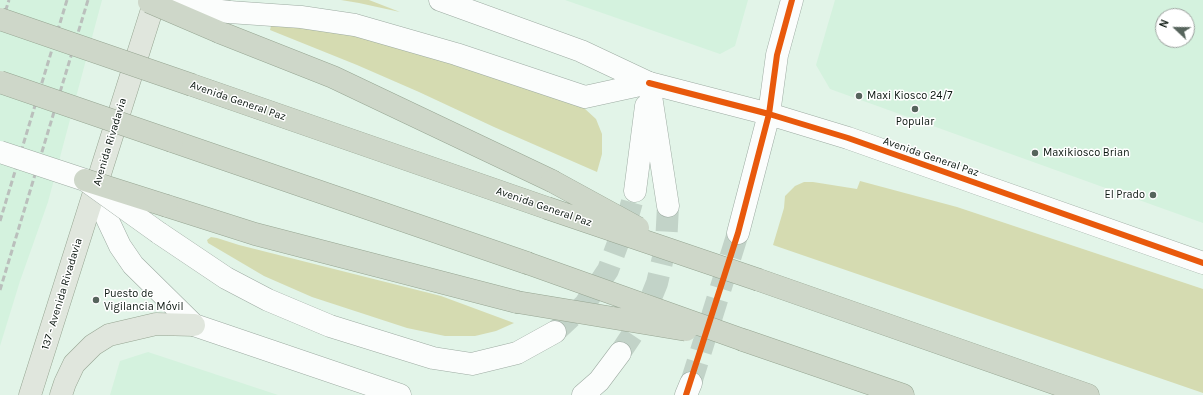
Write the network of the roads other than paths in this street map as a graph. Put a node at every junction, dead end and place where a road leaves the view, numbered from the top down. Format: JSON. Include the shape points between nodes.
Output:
{"nodes":[{"id":1,"x":440,"y":0,"type":"edge"},
{"id":2,"x":792,"y":0,"type":"edge"},
{"id":3,"x":153,"y":2,"type":"edge"},
{"id":4,"x":0,"y":19,"type":"edge"},
{"id":5,"x":0,"y":82,"type":"edge"},
{"id":6,"x":649,"y":83,"type":"junction"},
{"id":7,"x":769,"y":114,"type":"junction"},
{"id":8,"x":0,"y":152,"type":"edge"},
{"id":9,"x":90,"y":187,"type":"junction"},
{"id":10,"x":635,"y":191,"type":"tunnel mouth"},
{"id":11,"x":668,"y":206,"type":"tunnel mouth"},
{"id":12,"x":738,"y":233,"type":"tunnel mouth"},
{"id":13,"x":692,"y":258,"type":"junction"},
{"id":14,"x":1203,"y":263,"type":"edge"},
{"id":15,"x":194,"y":326,"type":"junction"},
{"id":16,"x":555,"y":332,"type":"tunnel mouth"},
{"id":17,"x":745,"y":340,"type":"junction"},
{"id":18,"x":620,"y":353,"type":"tunnel mouth"},
{"id":19,"x":30,"y":395,"type":"edge"},
{"id":20,"x":62,"y":395,"type":"edge"},
{"id":21,"x":400,"y":395,"type":"edge"},
{"id":22,"x":583,"y":395,"type":"edge"},
{"id":23,"x":903,"y":395,"type":"edge"},
{"id":24,"x":1088,"y":395,"type":"edge"}],
"edges":[{"from":1,"to":6,"type":"main road","name":"Avenida General Paz","via":[[581,51]]},
{"from":2,"to":7,"type":"main road","via":[[777,55]]},
{"from":3,"to":6,"type":"main road","bridge":true,"via":[[355,25],[456,54],[585,97]]},
{"from":3,"to":9,"type":"main road","name":"Avenida Rivadavia"},
{"from":3,"to":13,"type":"highway","bridge":true,"via":[[219,32],[333,77],[552,181]]},
{"from":4,"to":13,"type":"highway","name":"Avenida General Paz","bridge":true},
{"from":5,"to":17,"type":"highway","bridge":true},
{"from":6,"to":7,"type":"main road","name":"Avenida General Paz"},
{"from":6,"to":10,"type":"main road"},
{"from":6,"to":11,"type":"main road"},
{"from":7,"to":12,"type":"main road"},
{"from":7,"to":14,"type":"main road","name":"Avenida General Paz","via":[[848,138]]},
{"from":8,"to":9,"type":"main road","bridge":true},
{"from":9,"to":15,"type":"main road","name":"Avenida Rivadavia","via":[[120,246],[133,265]]},
{"from":9,"to":16,"type":"main road","bridge":true,"via":[[226,278],[268,300],[330,326],[433,358],[472,364],[518,353]]},
{"from":9,"to":17,"type":"highway","bridge":true,"via":[[167,206],[255,234],[517,302]]},
{"from":9,"to":19,"type":"main road","name":"137 - Avenida Rivadavia"},
{"from":13,"to":24,"type":"highway","name":"Avenida General Paz","bridge":true},
{"from":15,"to":20,"type":"main road","via":[[156,324],[109,335],[93,345],[74,364]]},
{"from":15,"to":21,"type":"main road"},
{"from":17,"to":23,"type":"highway"},
{"from":18,"to":22,"type":"main road","via":[[599,381]]}]}
